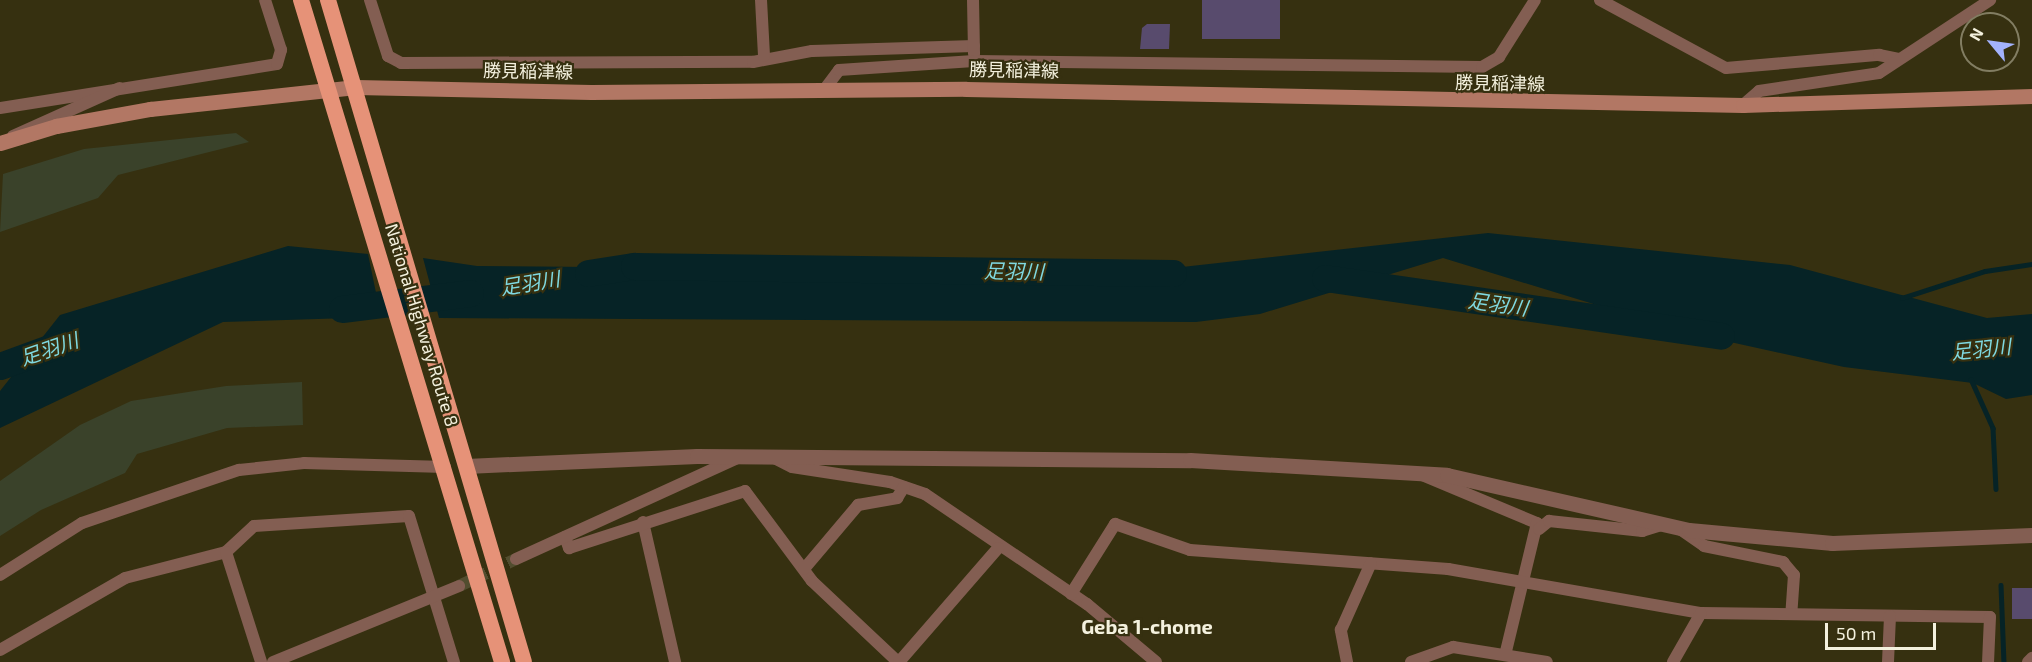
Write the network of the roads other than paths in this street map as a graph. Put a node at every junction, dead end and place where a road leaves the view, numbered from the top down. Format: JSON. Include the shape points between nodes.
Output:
{"nodes":[{"id":1,"x":265,"y":0,"type":"edge"},
{"id":2,"x":293,"y":0,"type":"edge"},
{"id":3,"x":301,"y":0,"type":"edge"},
{"id":4,"x":370,"y":0,"type":"edge"},
{"id":5,"x":761,"y":0,"type":"edge"},
{"id":6,"x":973,"y":0,"type":"edge"},
{"id":7,"x":1535,"y":0,"type":"edge"},
{"id":8,"x":1600,"y":0,"type":"edge"},
{"id":9,"x":1990,"y":0,"type":"edge"},
{"id":10,"x":331,"y":5,"type":"edge"},
{"id":11,"x":308,"y":27,"type":"junction"},
{"id":12,"x":974,"y":46,"type":"junction"},
{"id":13,"x":764,"y":56,"type":"junction"},
{"id":14,"x":1899,"y":59,"type":"junction"},
{"id":15,"x":974,"y":61,"type":"junction"},
{"id":16,"x":127,"y":85,"type":"junction"},
{"id":17,"x":356,"y":87,"type":"junction"},
{"id":18,"x":824,"y":90,"type":"junction"},
{"id":19,"x":330,"y":91,"type":"junction"},
{"id":20,"x":2032,"y":96,"type":"edge"},
{"id":21,"x":1743,"y":105,"type":"junction"},
{"id":22,"x":0,"y":108,"type":"edge"},
{"id":23,"x":3,"y":142,"type":"edge"},
{"id":24,"x":742,"y":456,"type":"junction"},
{"id":25,"x":771,"y":456,"type":"junction"},
{"id":26,"x":466,"y":466,"type":"junction"},
{"id":27,"x":445,"y":467,"type":"junction"},
{"id":28,"x":1416,"y":472,"type":"junction"},
{"id":29,"x":904,"y":487,"type":"junction"},
{"id":30,"x":643,"y":522,"type":"junction"},
{"id":31,"x":1662,"y":525,"type":"junction"},
{"id":32,"x":1539,"y":529,"type":"junction"},
{"id":33,"x":1680,"y":529,"type":"junction"},
{"id":34,"x":2032,"y":536,"type":"edge"},
{"id":35,"x":565,"y":537,"type":"junction"},
{"id":36,"x":998,"y":548,"type":"junction"},
{"id":37,"x":226,"y":552,"type":"junction"},
{"id":38,"x":516,"y":559,"type":"tunnel mouth"},
{"id":39,"x":1371,"y":563,"type":"junction"},
{"id":40,"x":804,"y":569,"type":"junction"},
{"id":41,"x":0,"y":575,"type":"edge"},
{"id":42,"x":1522,"y":578,"type":"junction"},
{"id":43,"x":459,"y":586,"type":"tunnel mouth"},
{"id":44,"x":1071,"y":594,"type":"junction"},
{"id":45,"x":432,"y":598,"type":"junction"},
{"id":46,"x":1701,"y":613,"type":"junction"},
{"id":47,"x":1791,"y":614,"type":"junction"},
{"id":48,"x":1890,"y":616,"type":"junction"},
{"id":49,"x":0,"y":650,"type":"edge"},
{"id":50,"x":1506,"y":651,"type":"junction"},
{"id":51,"x":2032,"y":657,"type":"edge"},
{"id":52,"x":1428,"y":659,"type":"edge"},
{"id":53,"x":261,"y":662,"type":"edge"},
{"id":54,"x":273,"y":662,"type":"edge"},
{"id":55,"x":454,"y":662,"type":"edge"},
{"id":56,"x":502,"y":662,"type":"edge"},
{"id":57,"x":524,"y":662,"type":"edge"},
{"id":58,"x":675,"y":662,"type":"edge"},
{"id":59,"x":899,"y":662,"type":"edge"},
{"id":60,"x":1156,"y":662,"type":"edge"},
{"id":61,"x":1347,"y":662,"type":"edge"},
{"id":62,"x":1411,"y":662,"type":"edge"},
{"id":63,"x":1547,"y":662,"type":"edge"},
{"id":64,"x":1673,"y":662,"type":"edge"},
{"id":65,"x":1888,"y":662,"type":"edge"},
{"id":66,"x":1988,"y":662,"type":"edge"},
{"id":67,"x":2028,"y":662,"type":"edge"}],
"edges":[{"from":1,"to":16,"type":"street","via":[[281,50],[277,64]]},
{"from":2,"to":11,"type":"highway"},
{"from":3,"to":11,"type":"highway","name":"National Highway Route 8"},
{"from":4,"to":13,"type":"street","via":[[388,56],[401,63],[753,62]]},
{"from":5,"to":13,"type":"street"},
{"from":6,"to":12,"type":"street"},
{"from":7,"to":15,"type":"street","via":[[1499,57],[1482,67]]},
{"from":8,"to":14,"type":"street","via":[[1726,68],[1879,55]]},
{"from":9,"to":14,"type":"street"},
{"from":10,"to":17,"type":"highway","name":"National Highway Route 8"},
{"from":11,"to":19,"type":"highway","name":"National Highway Route 8"},
{"from":12,"to":13,"type":"street"},
{"from":12,"to":15,"type":"street"},
{"from":14,"to":21,"type":"street","via":[[1879,73],[1759,91]]},
{"from":15,"to":18,"type":"street","via":[[839,70]]},
{"from":16,"to":22,"type":"street"},
{"from":16,"to":23,"type":"street","via":[[32,124]]},
{"from":17,"to":18,"type":"main road","name":"勝見稲津線"},
{"from":17,"to":19,"type":"main road","name":"勝見稲津線"},
{"from":17,"to":26,"type":"highway","name":"National Highway Route 8"},
{"from":18,"to":21,"type":"main road","name":"勝見稲津線"},
{"from":19,"to":23,"type":"main road","name":"勝見稲津線","via":[[150,109]]},
{"from":19,"to":27,"type":"highway","name":"National Highway Route 8"},
{"from":20,"to":21,"type":"main road","name":"勝見稲津線"},
{"from":24,"to":25,"type":"street"},
{"from":24,"to":26,"type":"street"},
{"from":24,"to":35,"type":"street"},
{"from":25,"to":28,"type":"street","via":[[1190,460]]},
{"from":25,"to":29,"type":"street","via":[[792,467]]},
{"from":26,"to":57,"type":"highway","name":"National Highway Route 8"},
{"from":27,"to":41,"type":"street","via":[[304,463],[239,470],[82,523]]},
{"from":27,"to":56,"type":"highway","name":"National Highway Route 8"},
{"from":28,"to":31,"type":"street"},
{"from":28,"to":32,"type":"street","via":[[1531,517]]},
{"from":29,"to":36,"type":"street","via":[[969,519]]},
{"from":29,"to":40,"type":"street","via":[[897,498],[858,505]]},
{"from":30,"to":35,"type":"street","via":[[569,548]]},
{"from":30,"to":40,"type":"street","via":[[745,491]]},
{"from":30,"to":58,"type":"street"},
{"from":31,"to":32,"type":"street","via":[[1642,531],[1549,521]]},
{"from":31,"to":33,"type":"street"},
{"from":32,"to":42,"type":"street"},
{"from":33,"to":34,"type":"street","via":[[1832,543]]},
{"from":33,"to":47,"type":"street","via":[[1704,546],[1783,562],[1794,575]]},
{"from":35,"to":38,"type":"street"},
{"from":36,"to":44,"type":"street"},
{"from":36,"to":59,"type":"street"},
{"from":37,"to":45,"type":"street","via":[[254,526],[409,516]]},
{"from":37,"to":49,"type":"street","via":[[125,578]]},
{"from":37,"to":53,"type":"street"},
{"from":39,"to":42,"type":"street"},
{"from":39,"to":44,"type":"street","via":[[1190,550],[1115,524]]},
{"from":39,"to":61,"type":"street","via":[[1341,630]]},
{"from":40,"to":59,"type":"street"},
{"from":42,"to":46,"type":"street"},
{"from":42,"to":50,"type":"street"},
{"from":43,"to":45,"type":"street"},
{"from":44,"to":60,"type":"street"},
{"from":45,"to":54,"type":"street"},
{"from":45,"to":55,"type":"street"},
{"from":46,"to":47,"type":"street"},
{"from":46,"to":64,"type":"street"},
{"from":47,"to":48,"type":"street"},
{"from":48,"to":65,"type":"street"},
{"from":48,"to":66,"type":"street","via":[[1990,617]]},
{"from":50,"to":52,"type":"street","via":[[1453,647]]},
{"from":50,"to":63,"type":"street"},
{"from":51,"to":67,"type":"street"},
{"from":52,"to":62,"type":"street"}]}
